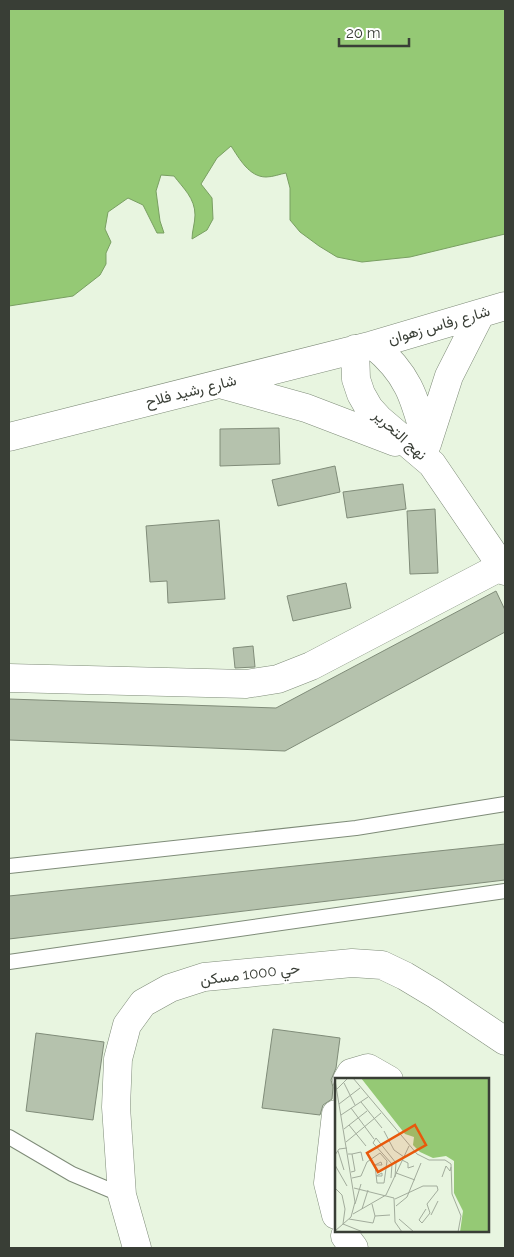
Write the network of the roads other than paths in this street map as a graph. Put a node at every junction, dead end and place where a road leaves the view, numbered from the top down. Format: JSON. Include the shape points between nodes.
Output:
{"nodes":[{"id":1,"x":493,"y":309,"type":"edge"},
{"id":2,"x":364,"y":347,"type":"junction"},
{"id":3,"x":219,"y":384,"type":"junction"},
{"id":4,"x":9,"y":437,"type":"edge"},
{"id":5,"x":426,"y":454,"type":"junction"},
{"id":6,"x":503,"y":569,"type":"edge"},
{"id":7,"x":9,"y":678,"type":"edge"},
{"id":8,"x":505,"y":804,"type":"edge"},
{"id":9,"x":9,"y":866,"type":"edge"},
{"id":10,"x":505,"y":891,"type":"edge"},
{"id":11,"x":9,"y":962,"type":"edge"},
{"id":12,"x":505,"y":1042,"type":"edge"},
{"id":13,"x":347,"y":1078,"type":"edge"},
{"id":14,"x":386,"y":1078,"type":"edge"},
{"id":15,"x":335,"y":1123,"type":"edge"},
{"id":16,"x":9,"y":1137,"type":"edge"},
{"id":17,"x":122,"y":1195,"type":"junction"},
{"id":18,"x":335,"y":1204,"type":"edge"},
{"id":19,"x":137,"y":1248,"type":"edge"}],
"edges":[{"from":1,"to":2,"type":"street","name":"شارع رفاس زهوان"},
{"from":1,"to":5,"type":"street","via":[[449,376]]},
{"from":2,"to":3,"type":"street","name":"شارع رشيد فلاح"},
{"from":2,"to":5,"type":"street","name":"نهج التحرير","via":[[387,356],[399,370],[415,403]]},
{"from":2,"to":5,"type":"street","name":"نهج التحرير","via":[[354,364],[356,380],[369,408]]},
{"from":3,"to":4,"type":"street","name":"شارع رشيد فلاح"},
{"from":3,"to":5,"type":"street","via":[[306,408]]},
{"from":5,"to":6,"type":"street","name":"نهج التحرير"},
{"from":6,"to":7,"type":"street","via":[[311,666],[278,679],[246,684]]},
{"from":8,"to":9,"type":"lane","via":[[356,828]]},
{"from":10,"to":11,"type":"lane"},
{"from":12,"to":17,"type":"street","name":"حي 1000 مسكن","via":[[435,994],[382,966],[352,963],[204,977],[170,988],[143,1003],[127,1025],[118,1059],[116,1107]]},
{"from":13,"to":14,"type":"street","via":[[351,1073],[368,1068]]},
{"from":15,"to":18,"type":"street","via":[[328,1184]]},
{"from":16,"to":17,"type":"lane","via":[[72,1174]]},
{"from":17,"to":19,"type":"street","name":"حي 1000 مسكن"}]}
